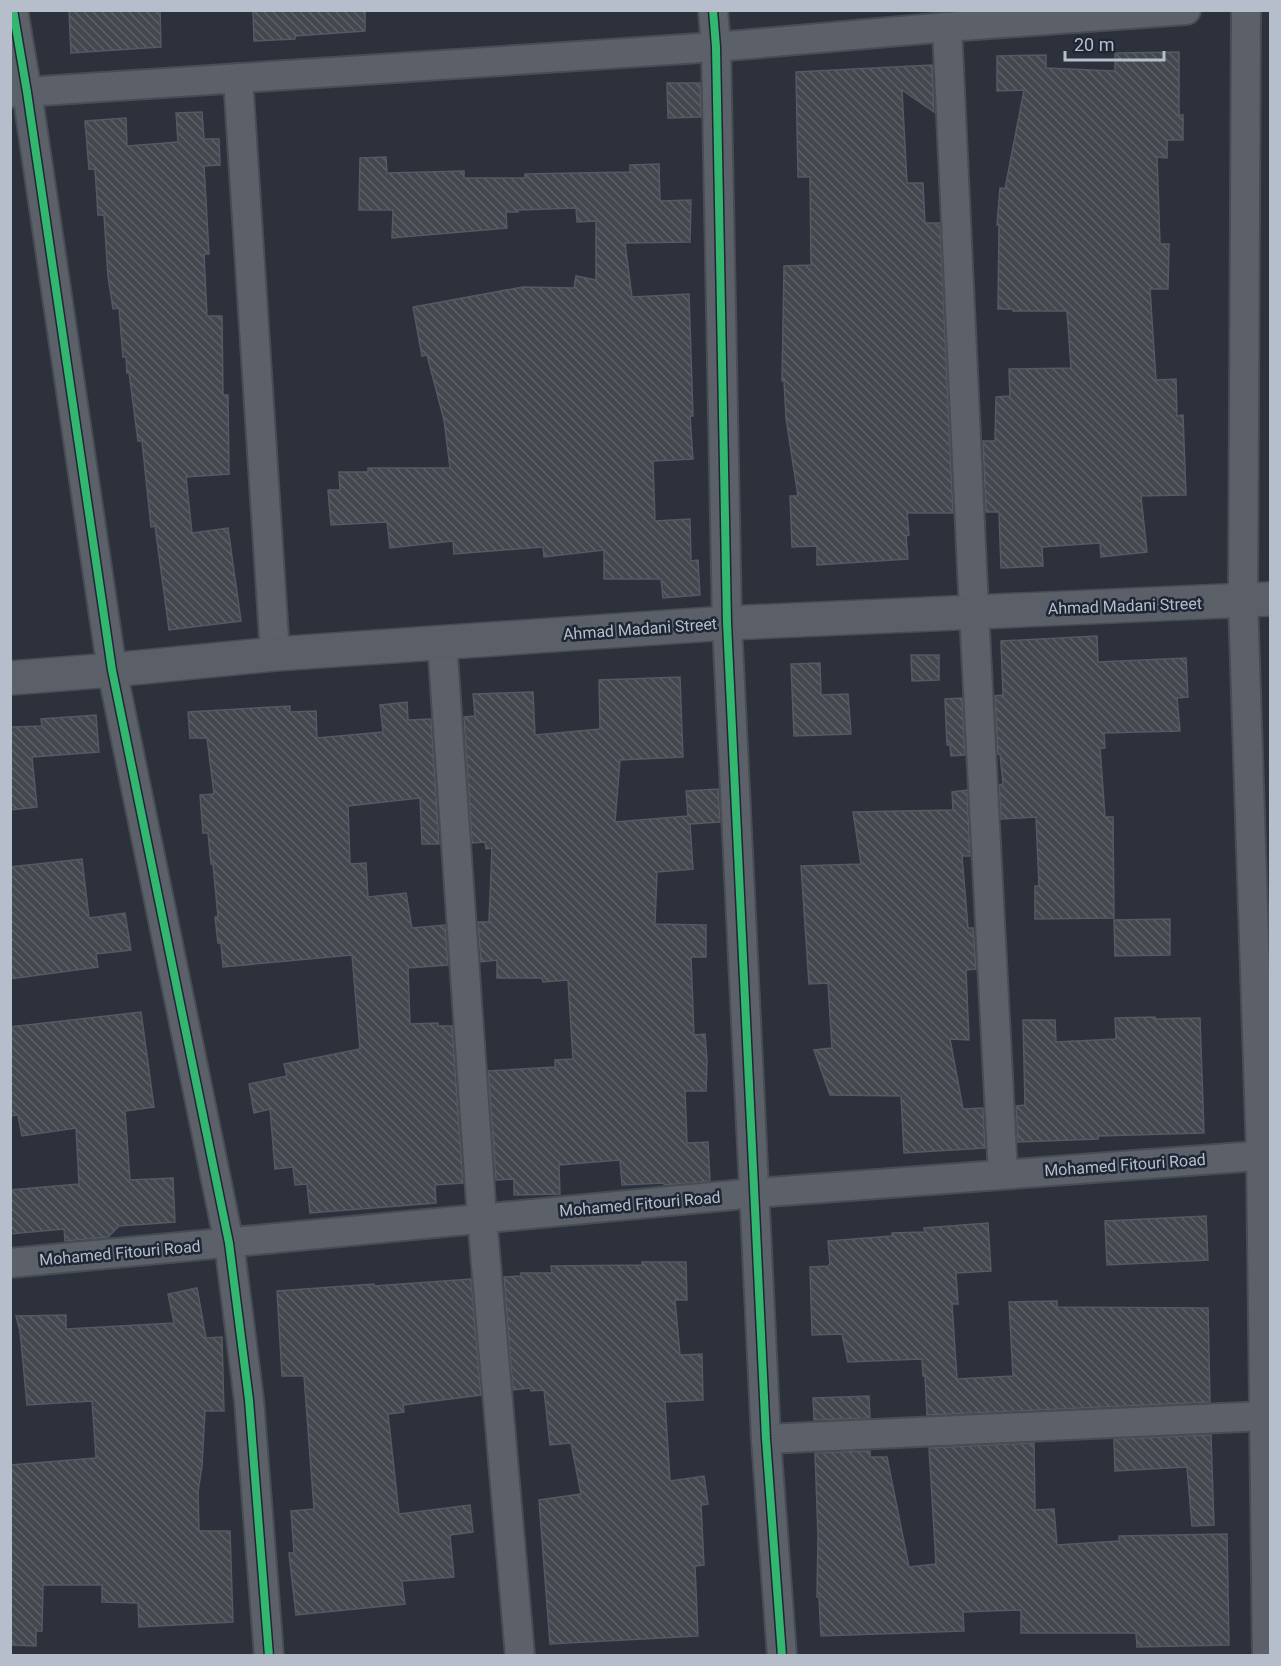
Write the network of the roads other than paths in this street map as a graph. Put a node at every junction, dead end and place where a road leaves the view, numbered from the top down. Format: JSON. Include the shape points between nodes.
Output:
{"nodes":[{"id":1,"x":13,"y":10,"type":"edge"},
{"id":2,"x":712,"y":10,"type":"edge"},
{"id":3,"x":1186,"y":10,"type":"edge"},
{"id":4,"x":1246,"y":10,"type":"edge"},
{"id":5,"x":947,"y":27,"type":"junction"},
{"id":6,"x":716,"y":47,"type":"junction"},
{"id":7,"x":238,"y":78,"type":"junction"},
{"id":8,"x":19,"y":93,"type":"edge"},
{"id":9,"x":1257,"y":600,"type":"edge"},
{"id":10,"x":974,"y":612,"type":"junction"},
{"id":11,"x":727,"y":623,"type":"junction"},
{"id":12,"x":442,"y":642,"type":"junction"},
{"id":13,"x":275,"y":654,"type":"junction"},
{"id":14,"x":112,"y":670,"type":"junction"},
{"id":15,"x":10,"y":678,"type":"edge"},
{"id":16,"x":1266,"y":1155,"type":"edge"},
{"id":17,"x":1004,"y":1174,"type":"junction"},
{"id":18,"x":755,"y":1193,"type":"junction"},
{"id":19,"x":482,"y":1218,"type":"junction"},
{"id":20,"x":229,"y":1243,"type":"junction"},
{"id":21,"x":10,"y":1263,"type":"edge"},
{"id":22,"x":1264,"y":1416,"type":"junction"},
{"id":23,"x":766,"y":1439,"type":"junction"},
{"id":24,"x":269,"y":1656,"type":"edge"},
{"id":25,"x":520,"y":1656,"type":"edge"},
{"id":26,"x":782,"y":1656,"type":"edge"},
{"id":27,"x":1267,"y":1656,"type":"edge"}],
"edges":[{"from":1,"to":8,"type":"street"},
{"from":2,"to":6,"type":"street"},
{"from":3,"to":5,"type":"street"},
{"from":4,"to":9,"type":"street"},
{"from":5,"to":6,"type":"street"},
{"from":5,"to":10,"type":"street"},
{"from":6,"to":7,"type":"street"},
{"from":6,"to":11,"type":"street"},
{"from":7,"to":8,"type":"street"},
{"from":7,"to":13,"type":"street"},
{"from":8,"to":14,"type":"street"},
{"from":9,"to":10,"type":"street","name":"Ahmad Madani Street"},
{"from":9,"to":16,"type":"street"},
{"from":10,"to":11,"type":"street","name":"Ahmad Madani Street"},
{"from":10,"to":17,"type":"street"},
{"from":11,"to":12,"type":"street","name":"Ahmad Madani Street"},
{"from":11,"to":18,"type":"street"},
{"from":12,"to":13,"type":"street","name":"Ahmad Madani Street"},
{"from":12,"to":19,"type":"street"},
{"from":13,"to":14,"type":"street","name":"Ahmad Madani Street"},
{"from":14,"to":15,"type":"street","name":"Ahmad Madani Street"},
{"from":14,"to":20,"type":"street"},
{"from":16,"to":17,"type":"street","name":"Mohamed Fitouri Road"},
{"from":16,"to":22,"type":"street"},
{"from":17,"to":18,"type":"street","name":"Mohamed Fitouri Road"},
{"from":18,"to":19,"type":"street","name":"Mohamed Fitouri Road"},
{"from":18,"to":23,"type":"street"},
{"from":19,"to":20,"type":"street","name":"Mohamed Fitouri Road"},
{"from":19,"to":25,"type":"street"},
{"from":20,"to":21,"type":"street","name":"Mohamed Fitouri Road"},
{"from":20,"to":24,"type":"street","via":[[249,1400]]},
{"from":22,"to":23,"type":"street"},
{"from":22,"to":27,"type":"street"},
{"from":23,"to":26,"type":"street"}]}
